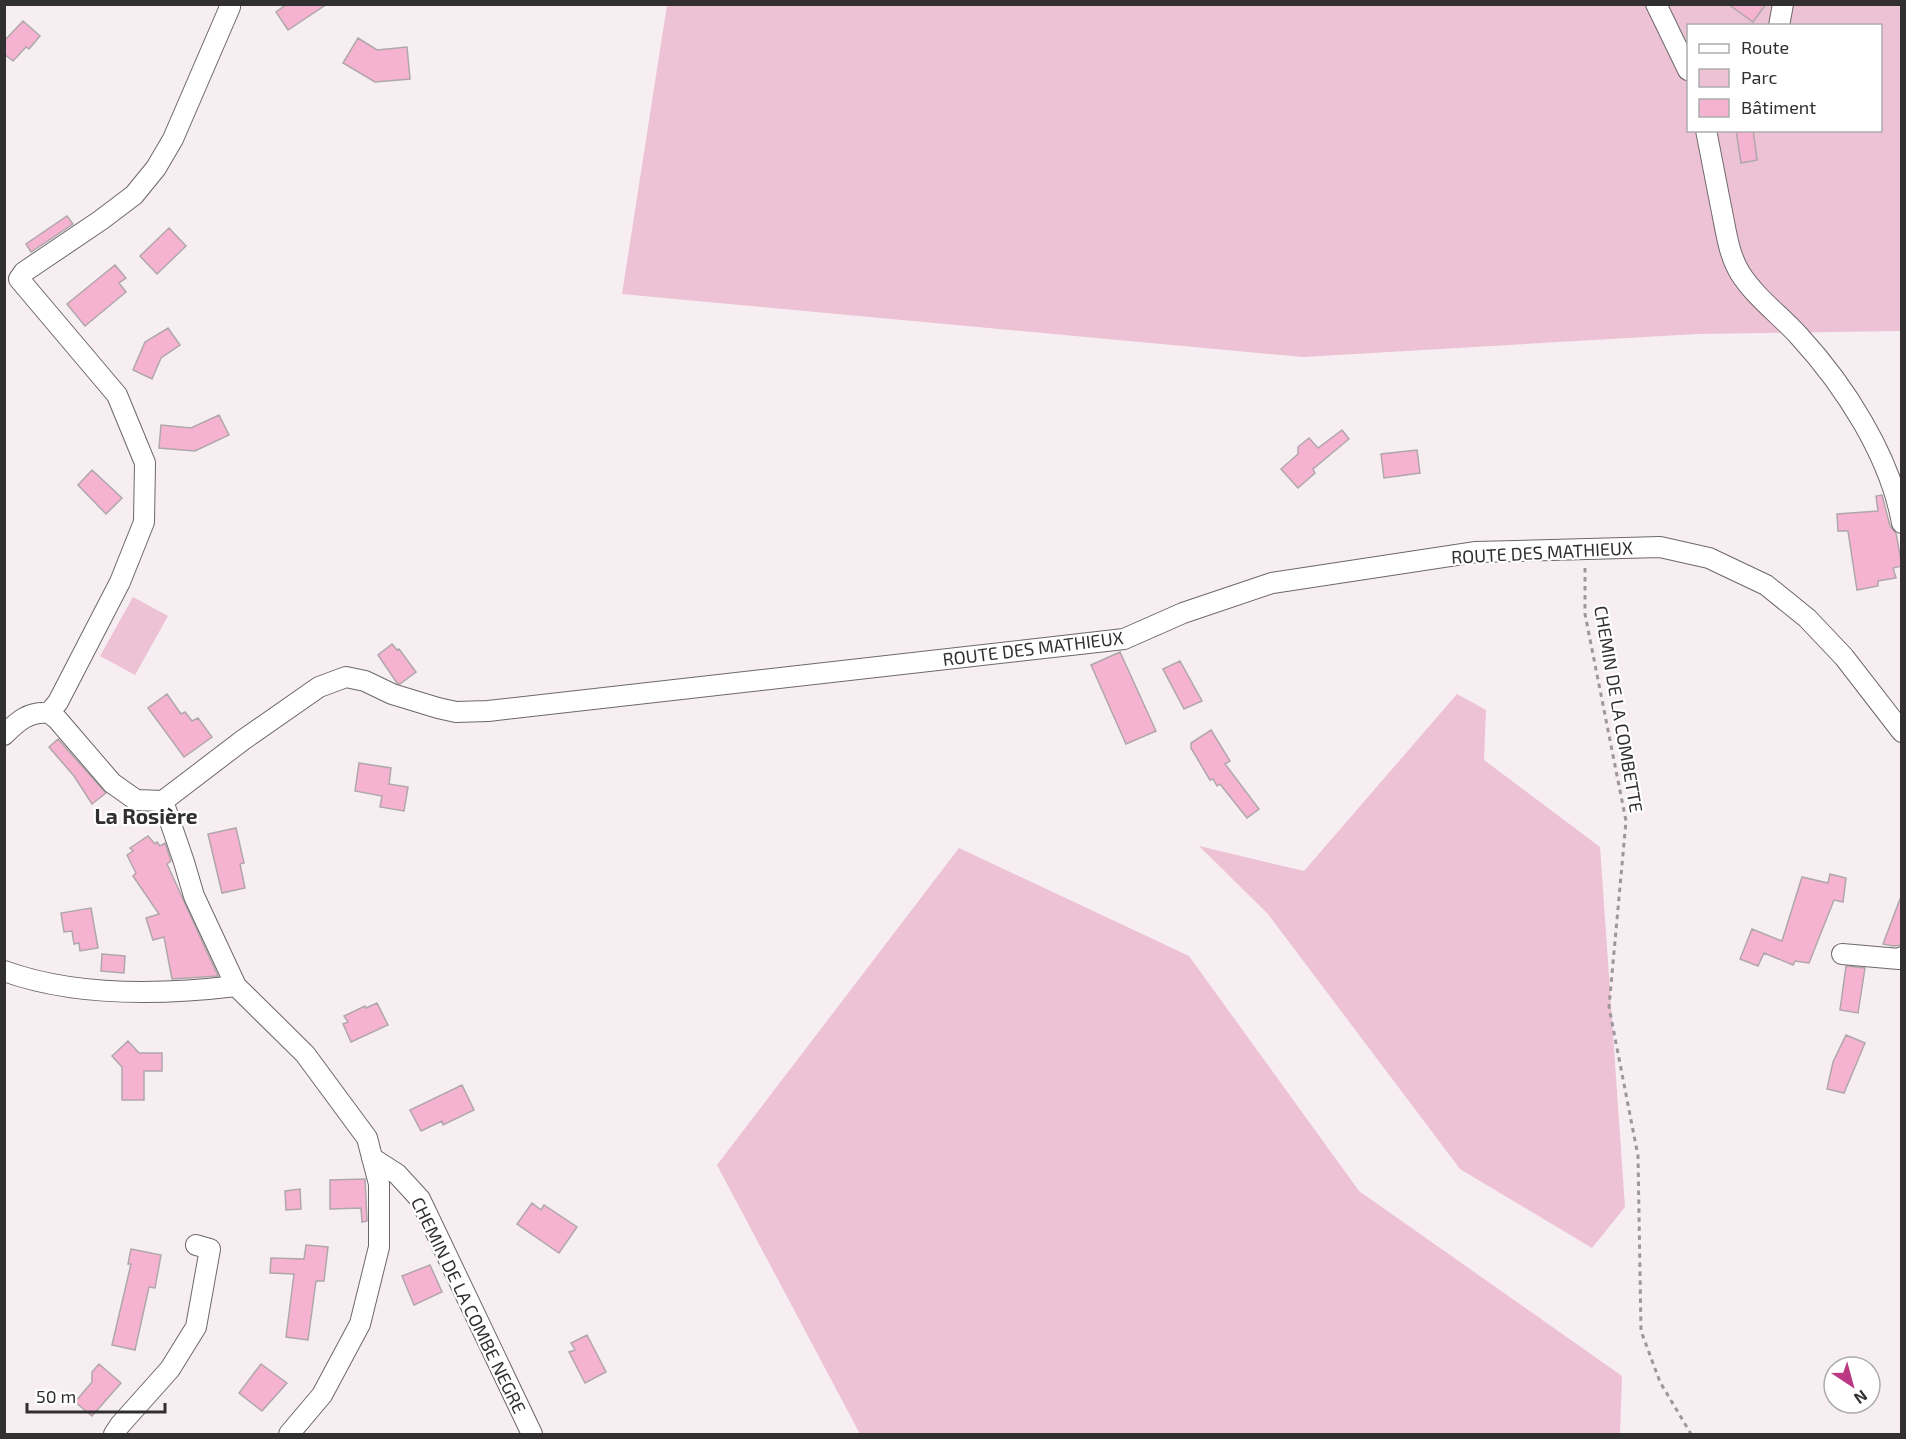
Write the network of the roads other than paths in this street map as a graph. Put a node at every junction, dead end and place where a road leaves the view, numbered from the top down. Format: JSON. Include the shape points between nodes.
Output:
{"nodes":[{"id":1,"x":1656,"y":4,"type":"edge"},
{"id":2,"x":1783,"y":4,"type":"edge"},
{"id":3,"x":230,"y":7,"type":"dead end"},
{"id":4,"x":1779,"y":24,"type":"edge"},
{"id":5,"x":1687,"y":66,"type":"edge"},
{"id":6,"x":1706,"y":132,"type":"edge"},
{"id":7,"x":12,"y":277,"type":"edge"},
{"id":8,"x":1902,"y":523,"type":"edge"},
{"id":9,"x":49,"y":713,"type":"junction"},
{"id":10,"x":1902,"y":732,"type":"edge"},
{"id":11,"x":4,"y":735,"type":"edge"},
{"id":12,"x":163,"y":801,"type":"junction"},
{"id":13,"x":1842,"y":954,"type":"dead end"},
{"id":14,"x":1902,"y":957,"type":"edge"},
{"id":15,"x":4,"y":971,"type":"edge"},
{"id":16,"x":237,"y":986,"type":"junction"},
{"id":17,"x":372,"y":1158,"type":"junction"},
{"id":18,"x":196,"y":1245,"type":"dead end"},
{"id":19,"x":114,"y":1434,"type":"edge"},
{"id":20,"x":289,"y":1434,"type":"edge"},
{"id":21,"x":532,"y":1434,"type":"edge"}],
"edges":[{"from":1,"to":5,"type":"street"},
{"from":2,"to":4,"type":"street"},
{"from":3,"to":7,"type":"street","via":[[173,139],[156,168],[134,195],[101,220]]},
{"from":6,"to":8,"type":"street","via":[[1730,251],[1740,271],[1753,291],[1800,337],[1833,378],[1872,438],[1891,481]]},
{"from":7,"to":9,"type":"street","via":[[117,395],[145,463],[144,522],[120,582]]},
{"from":9,"to":11,"type":"street","via":[[36,712],[18,721]]},
{"from":9,"to":12,"type":"street","via":[[112,783],[136,800]]},
{"from":10,"to":12,"type":"street","name":"ROUTE DES MATHIEUX","via":[[1844,657],[1807,618],[1766,585],[1708,558],[1660,547],[1476,552],[1272,583],[1183,612],[1124,639],[488,711],[438,708],[346,677],[319,687]]},
{"from":12,"to":16,"type":"street","via":[[194,896]]},
{"from":13,"to":14,"type":"street"},
{"from":15,"to":16,"type":"street","via":[[95,991],[190,992]]},
{"from":16,"to":17,"type":"street","via":[[305,1054],[368,1138]]},
{"from":17,"to":20,"type":"street","via":[[379,1184],[379,1247],[360,1324],[322,1395]]},
{"from":17,"to":21,"type":"street","name":"CHEMIN DE LA COMBE NEGRE","via":[[397,1174],[420,1199]]},
{"from":18,"to":19,"type":"street","via":[[210,1249],[196,1327],[170,1369]]}]}
